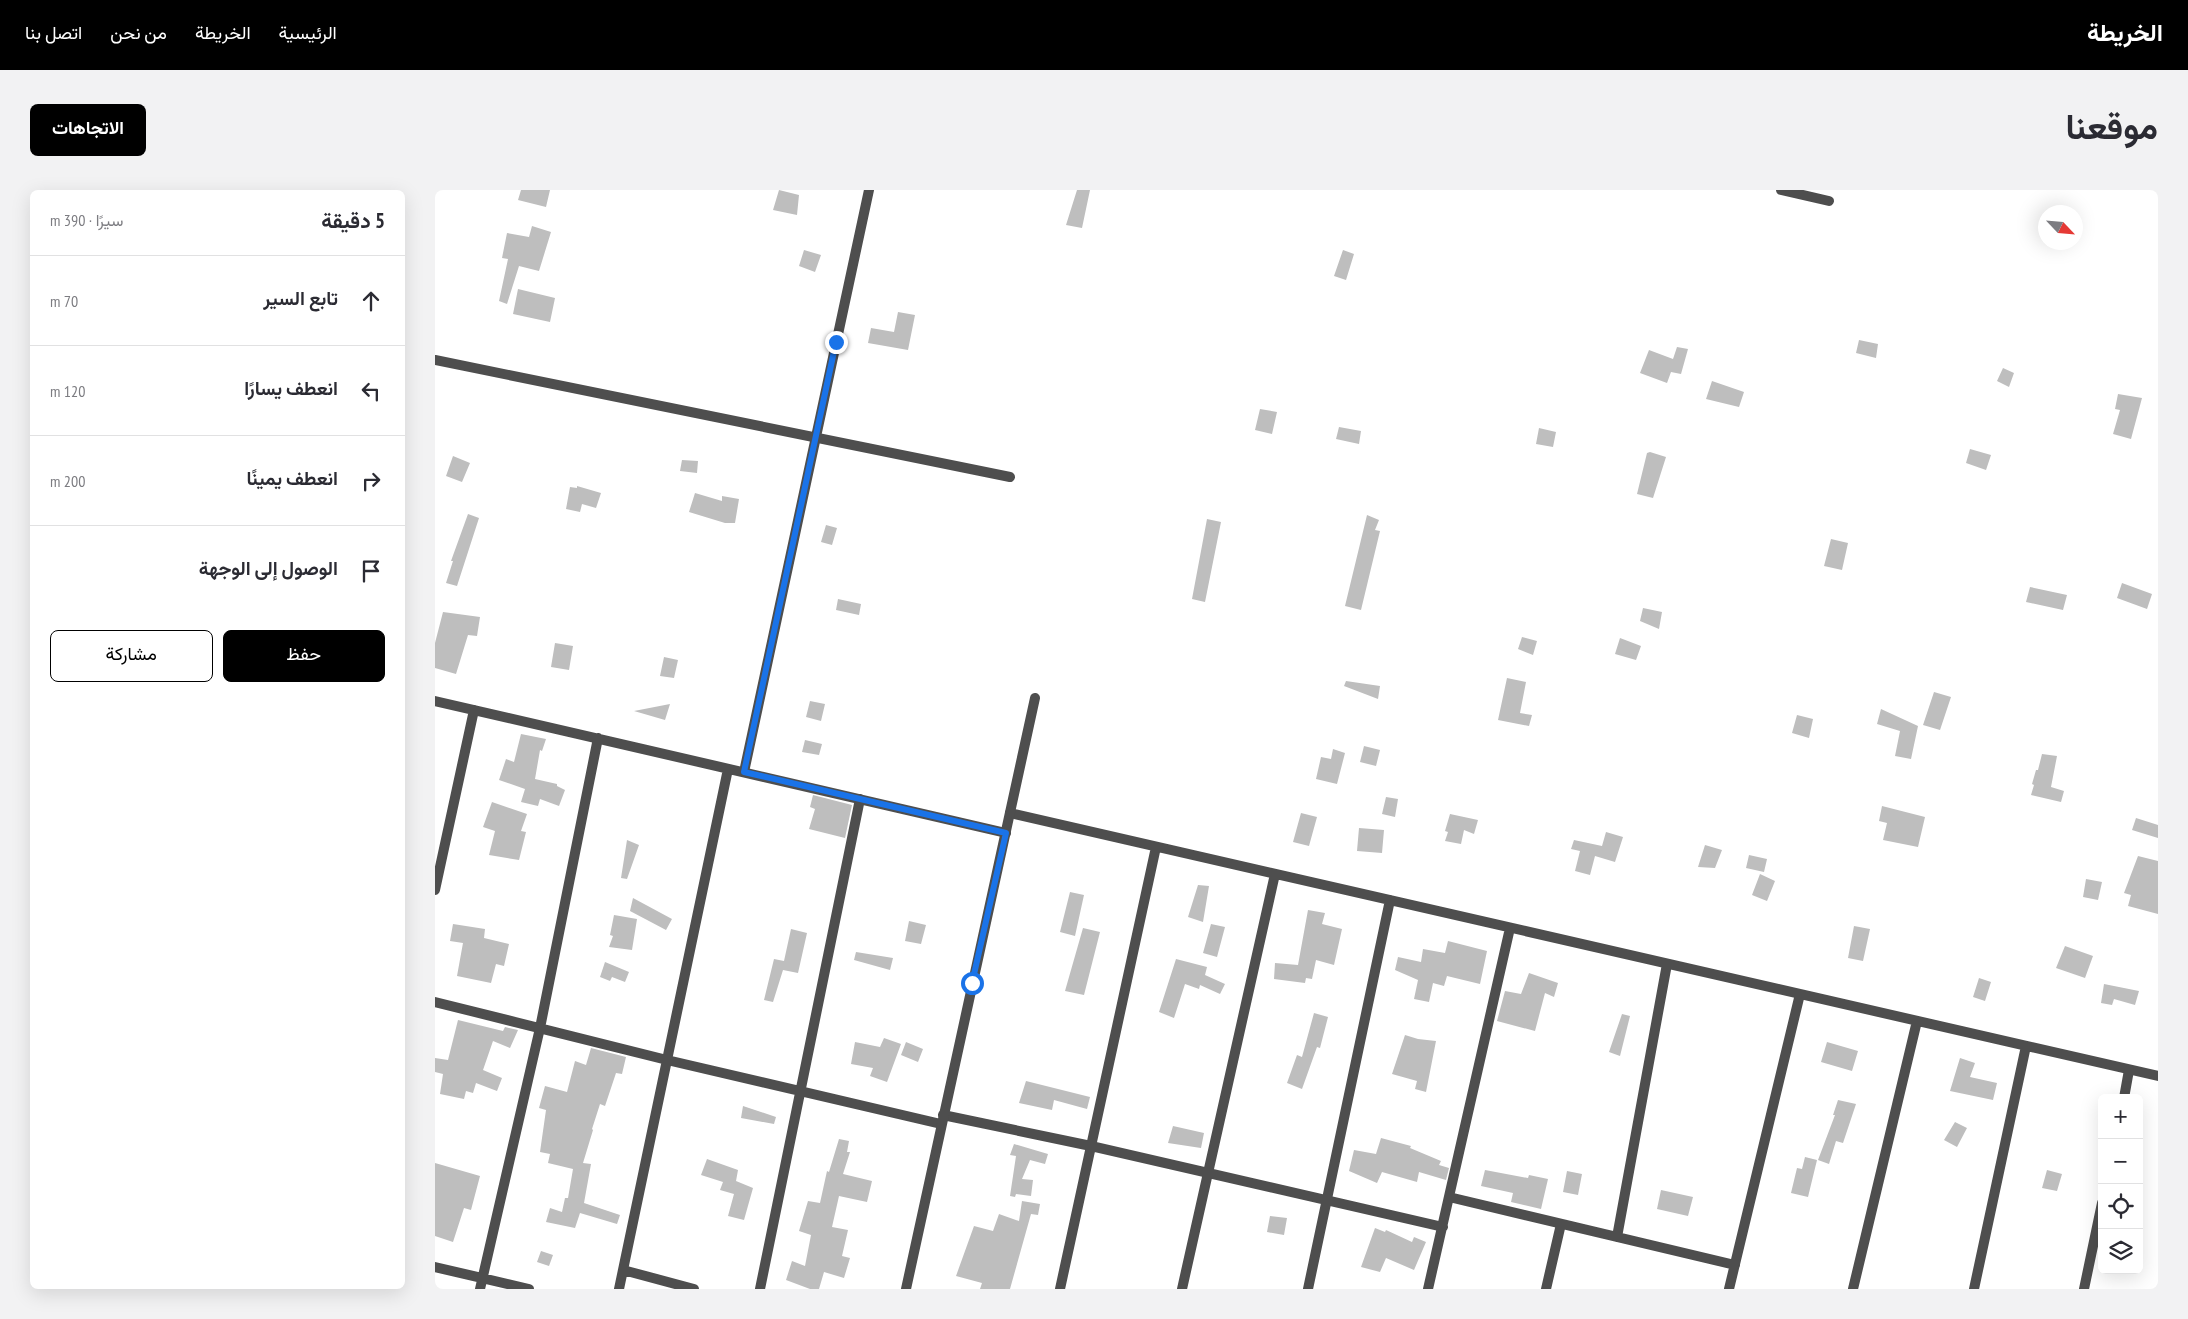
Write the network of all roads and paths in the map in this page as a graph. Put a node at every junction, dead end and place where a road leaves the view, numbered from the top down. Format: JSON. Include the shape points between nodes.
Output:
{"nodes":[{"id":1,"x":869,"y":190,"type":"edge"},
{"id":2,"x":1781,"y":190,"type":"edge"},
{"id":3,"x":1829,"y":201,"type":"dead end"},
{"id":4,"x":435,"y":360,"type":"edge"},
{"id":5,"x":815,"y":438,"type":"junction"},
{"id":6,"x":1010,"y":477,"type":"dead end"},
{"id":7,"x":1035,"y":698,"type":"dead end"},
{"id":8,"x":435,"y":700,"type":"edge"},
{"id":9,"x":474,"y":710,"type":"junction"},
{"id":10,"x":599,"y":738,"type":"junction"},
{"id":11,"x":728,"y":768,"type":"junction"},
{"id":12,"x":744,"y":772,"type":"junction"},
{"id":13,"x":860,"y":799,"type":"junction"},
{"id":14,"x":1010,"y":813,"type":"junction"},
{"id":15,"x":1006,"y":833,"type":"junction"},
{"id":16,"x":1156,"y":847,"type":"junction"},
{"id":17,"x":1275,"y":874,"type":"junction"},
{"id":18,"x":435,"y":890,"type":"edge"},
{"id":19,"x":1390,"y":900,"type":"junction"},
{"id":20,"x":1510,"y":928,"type":"junction"},
{"id":21,"x":1667,"y":964,"type":"junction"},
{"id":22,"x":1800,"y":994,"type":"junction"},
{"id":23,"x":435,"y":1002,"type":"edge"},
{"id":24,"x":1917,"y":1021,"type":"junction"},
{"id":25,"x":540,"y":1028,"type":"junction"},
{"id":26,"x":2026,"y":1046,"type":"junction"},
{"id":27,"x":667,"y":1060,"type":"junction"},
{"id":28,"x":2129,"y":1070,"type":"junction"},
{"id":29,"x":2158,"y":1076,"type":"edge"},
{"id":30,"x":801,"y":1091,"type":"junction"},
{"id":31,"x":2125,"y":1094,"type":"edge"},
{"id":32,"x":942,"y":1119,"type":"junction"},
{"id":33,"x":1091,"y":1146,"type":"junction"},
{"id":34,"x":1208,"y":1173,"type":"junction"},
{"id":35,"x":1449,"y":1197,"type":"junction"},
{"id":36,"x":1327,"y":1200,"type":"junction"},
{"id":37,"x":2098,"y":1222,"type":"edge"},
{"id":38,"x":1561,"y":1224,"type":"junction"},
{"id":39,"x":1443,"y":1227,"type":"junction"},
{"id":40,"x":1617,"y":1238,"type":"junction"},
{"id":41,"x":1735,"y":1265,"type":"junction"},
{"id":42,"x":435,"y":1267,"type":"edge"},
{"id":43,"x":623,"y":1270,"type":"junction"},
{"id":44,"x":483,"y":1278,"type":"junction"},
{"id":45,"x":480,"y":1289,"type":"edge"},
{"id":46,"x":529,"y":1289,"type":"edge"},
{"id":47,"x":619,"y":1289,"type":"edge"},
{"id":48,"x":694,"y":1289,"type":"edge"},
{"id":49,"x":760,"y":1289,"type":"edge"},
{"id":50,"x":906,"y":1289,"type":"edge"},
{"id":51,"x":1060,"y":1289,"type":"edge"},
{"id":52,"x":1182,"y":1289,"type":"edge"},
{"id":53,"x":1308,"y":1289,"type":"edge"},
{"id":54,"x":1428,"y":1289,"type":"edge"},
{"id":55,"x":1546,"y":1289,"type":"edge"},
{"id":56,"x":1729,"y":1289,"type":"edge"},
{"id":57,"x":1853,"y":1289,"type":"edge"},
{"id":58,"x":1974,"y":1289,"type":"edge"},
{"id":59,"x":2084,"y":1289,"type":"edge"}],
"edges":[{"from":1,"to":5,"type":"street"},
{"from":2,"to":3,"type":"street"},
{"from":4,"to":5,"type":"street"},
{"from":5,"to":6,"type":"street"},
{"from":5,"to":12,"type":"street"},
{"from":7,"to":14,"type":"street"},
{"from":8,"to":9,"type":"street"},
{"from":9,"to":10,"type":"street"},
{"from":9,"to":18,"type":"street"},
{"from":10,"to":11,"type":"street"},
{"from":10,"to":25,"type":"street"},
{"from":11,"to":12,"type":"street"},
{"from":11,"to":27,"type":"street"},
{"from":12,"to":13,"type":"street"},
{"from":13,"to":15,"type":"street"},
{"from":13,"to":30,"type":"street"},
{"from":14,"to":15,"type":"street"},
{"from":14,"to":16,"type":"street"},
{"from":15,"to":32,"type":"street"},
{"from":16,"to":17,"type":"street"},
{"from":16,"to":33,"type":"street"},
{"from":17,"to":19,"type":"street"},
{"from":17,"to":34,"type":"street"},
{"from":19,"to":20,"type":"street"},
{"from":19,"to":36,"type":"street"},
{"from":20,"to":21,"type":"street"},
{"from":20,"to":35,"type":"street"},
{"from":21,"to":22,"type":"street"},
{"from":21,"to":40,"type":"street"},
{"from":22,"to":24,"type":"street"},
{"from":22,"to":41,"type":"street"},
{"from":23,"to":25,"type":"street"},
{"from":24,"to":26,"type":"street"},
{"from":24,"to":57,"type":"street"},
{"from":25,"to":27,"type":"street"},
{"from":25,"to":44,"type":"street"},
{"from":26,"to":28,"type":"street"},
{"from":26,"to":58,"type":"street"},
{"from":27,"to":30,"type":"street"},
{"from":27,"to":43,"type":"street"},
{"from":28,"to":29,"type":"street"},
{"from":28,"to":31,"type":"street"},
{"from":30,"to":32,"type":"street"},
{"from":30,"to":49,"type":"street"},
{"from":32,"to":33,"type":"street"},
{"from":32,"to":50,"type":"street"},
{"from":33,"to":34,"type":"street"},
{"from":33,"to":51,"type":"street"},
{"from":34,"to":36,"type":"street"},
{"from":34,"to":52,"type":"street"},
{"from":35,"to":38,"type":"street"},
{"from":35,"to":39,"type":"street"},
{"from":36,"to":39,"type":"street"},
{"from":36,"to":53,"type":"street"},
{"from":37,"to":59,"type":"street"},
{"from":38,"to":40,"type":"street"},
{"from":38,"to":55,"type":"street"},
{"from":39,"to":54,"type":"street"},
{"from":40,"to":41,"type":"street"},
{"from":41,"to":56,"type":"street"},
{"from":42,"to":44,"type":"street"},
{"from":43,"to":47,"type":"street"},
{"from":43,"to":48,"type":"street"},
{"from":44,"to":45,"type":"street"},
{"from":44,"to":46,"type":"street"}]}
